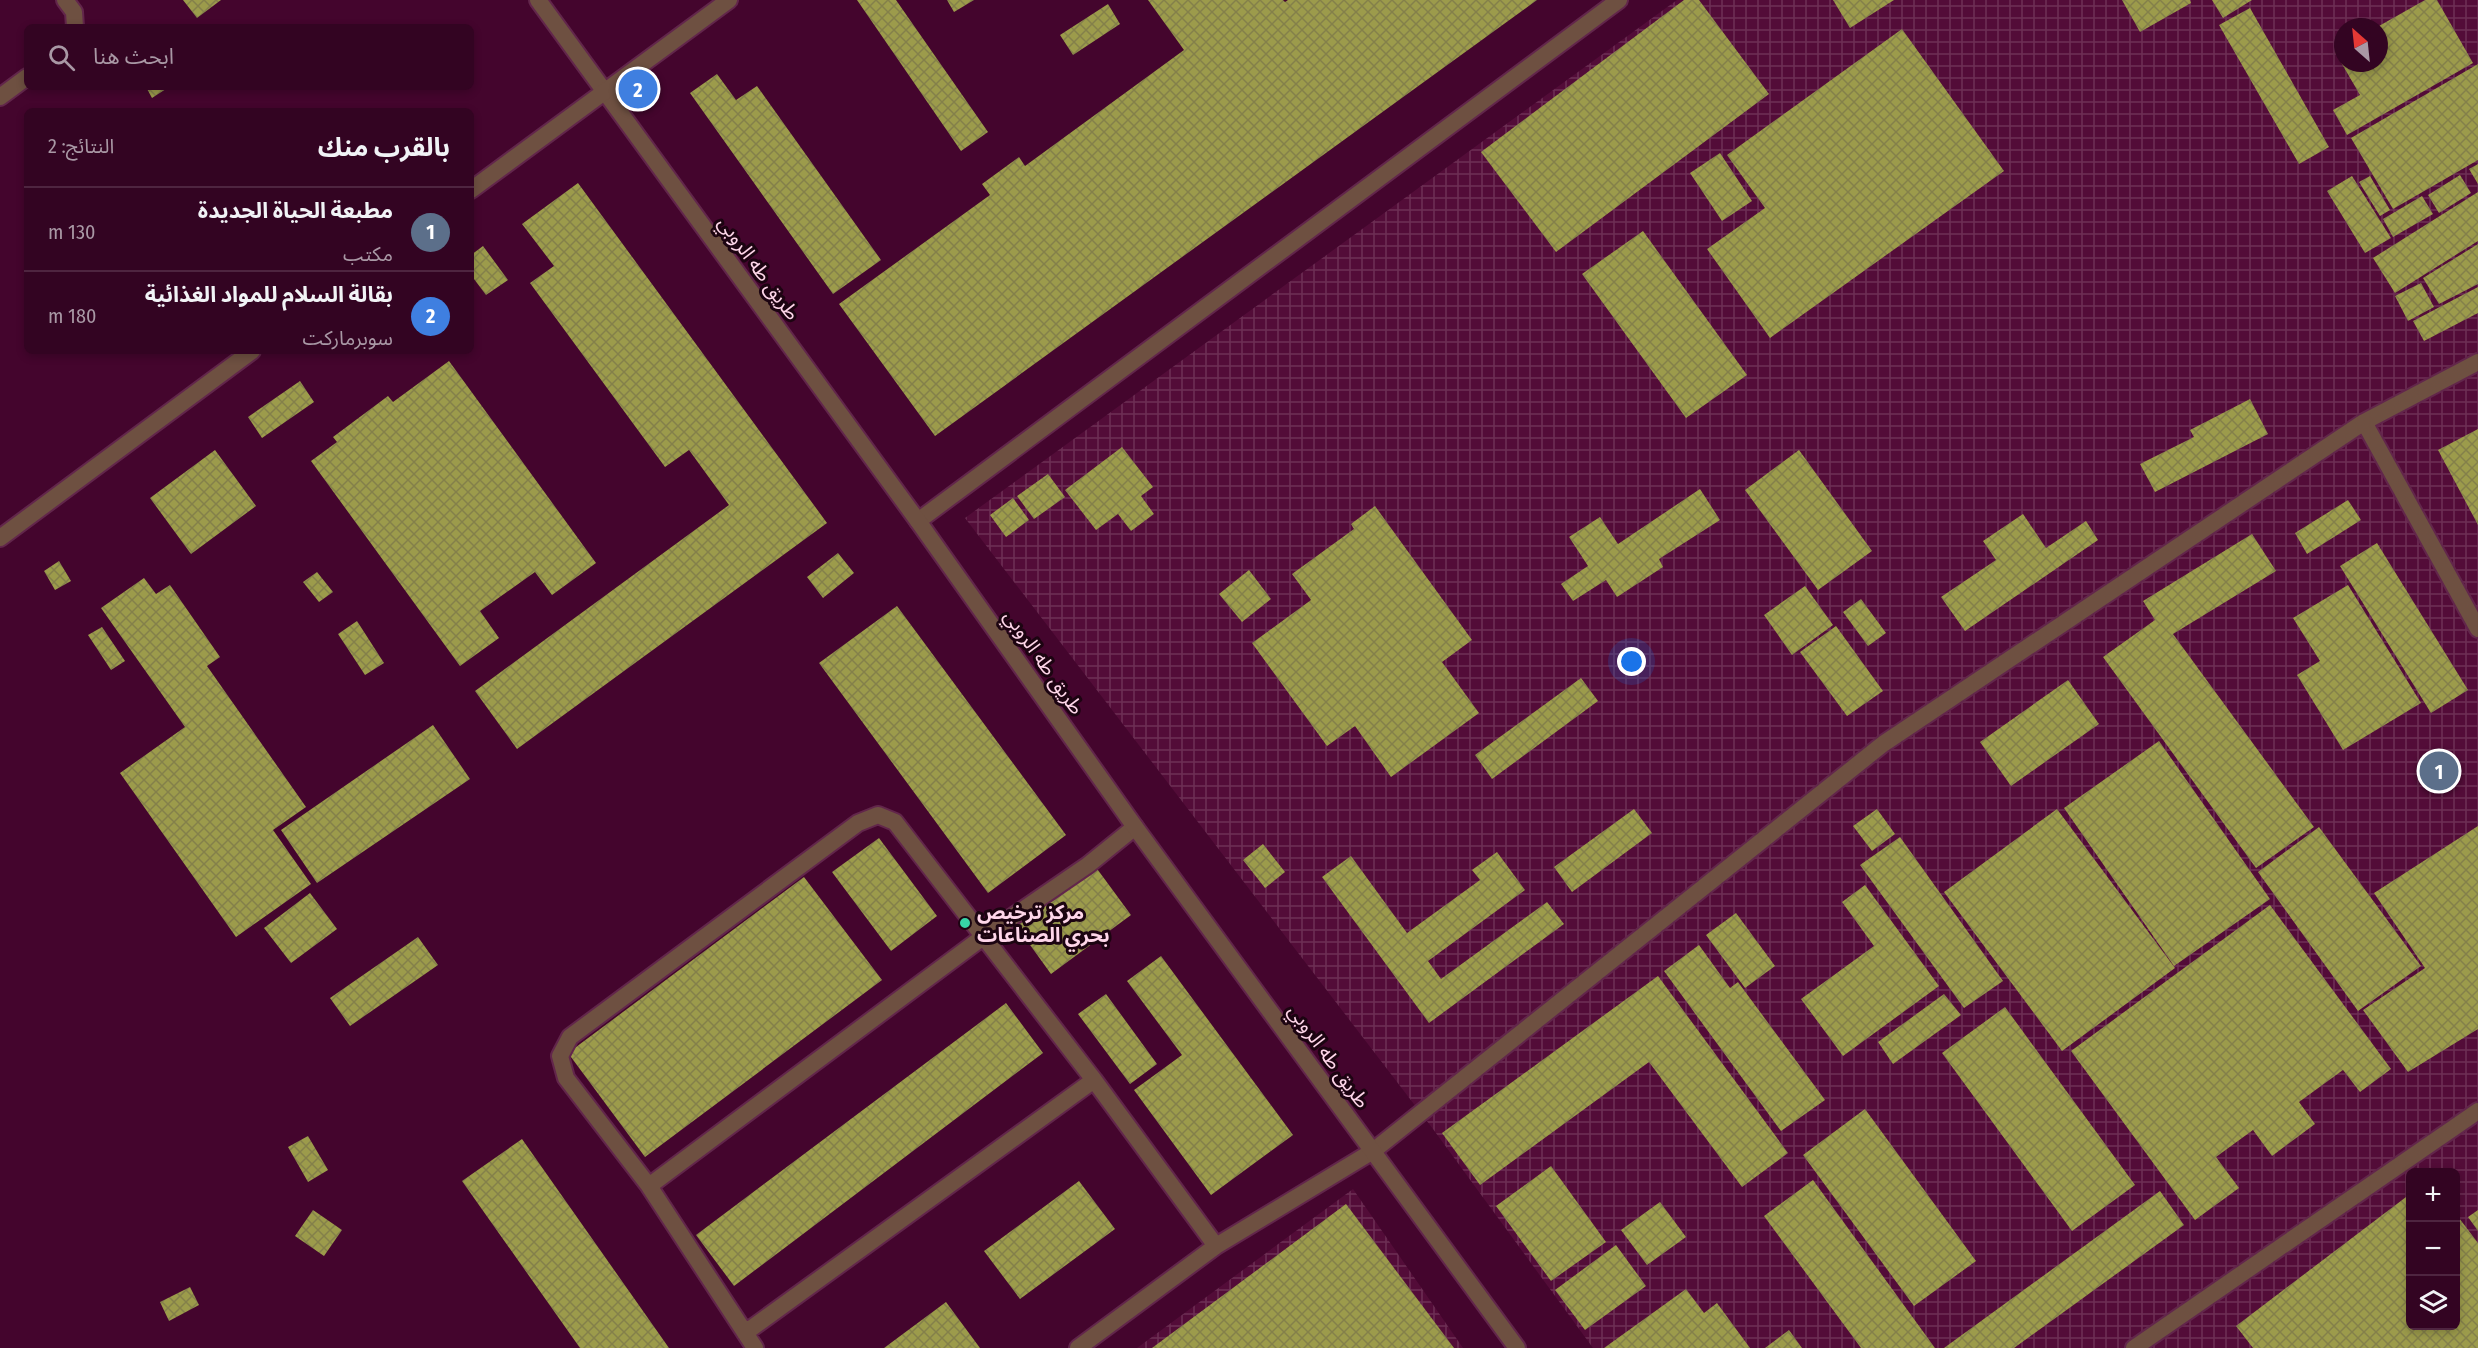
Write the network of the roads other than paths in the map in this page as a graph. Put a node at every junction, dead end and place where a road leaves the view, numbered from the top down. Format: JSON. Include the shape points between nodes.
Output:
{"nodes":[{"id":1,"x":65,"y":0,"type":"edge"},
{"id":2,"x":537,"y":0,"type":"edge"},
{"id":3,"x":729,"y":0,"type":"edge"},
{"id":4,"x":1620,"y":0,"type":"edge"},
{"id":5,"x":75,"y":24,"type":"edge"},
{"id":6,"x":24,"y":79,"type":"edge"},
{"id":7,"x":605,"y":92,"type":"junction"},
{"id":8,"x":0,"y":97,"type":"edge"},
{"id":9,"x":474,"y":188,"type":"edge"},
{"id":10,"x":248,"y":354,"type":"edge"},
{"id":11,"x":2478,"y":362,"type":"edge"},
{"id":12,"x":2364,"y":422,"type":"junction"},
{"id":13,"x":918,"y":521,"type":"junction"},
{"id":14,"x":0,"y":538,"type":"edge"},
{"id":15,"x":2478,"y":629,"type":"edge"},
{"id":16,"x":1135,"y":827,"type":"junction"},
{"id":17,"x":983,"y":937,"type":"junction"},
{"id":18,"x":1094,"y":1080,"type":"junction"},
{"id":19,"x":2478,"y":1111,"type":"edge"},
{"id":20,"x":1372,"y":1151,"type":"junction"},
{"id":21,"x":649,"y":1186,"type":"junction"},
{"id":22,"x":1216,"y":1246,"type":"junction"},
{"id":23,"x":745,"y":1333,"type":"junction"},
{"id":24,"x":755,"y":1348,"type":"edge"},
{"id":25,"x":1078,"y":1348,"type":"edge"},
{"id":26,"x":1517,"y":1348,"type":"edge"},
{"id":27,"x":2134,"y":1348,"type":"edge"}],
"edges":[{"from":1,"to":5,"type":"street","via":[[74,12]]},
{"from":2,"to":7,"type":"street","name":"طريق طه الروبي"},
{"from":3,"to":7,"type":"street"},
{"from":4,"to":13,"type":"street"},
{"from":6,"to":8,"type":"street"},
{"from":7,"to":9,"type":"street"},
{"from":7,"to":13,"type":"street","name":"طريق طه الروبي"},
{"from":10,"to":14,"type":"street"},
{"from":11,"to":12,"type":"street"},
{"from":12,"to":15,"type":"street"},
{"from":12,"to":20,"type":"street","via":[[1883,744]]},
{"from":13,"to":16,"type":"street","name":"طريق طه الروبي"},
{"from":16,"to":17,"type":"street","via":[[1088,865]]},
{"from":16,"to":20,"type":"street","name":"طريق طه الروبي"},
{"from":17,"to":18,"type":"street"},
{"from":17,"to":21,"type":"street"},
{"from":17,"to":21,"type":"street","via":[[895,822],[878,815],[858,823],[570,1037],[560,1056],[566,1078]]},
{"from":18,"to":22,"type":"street"},
{"from":18,"to":23,"type":"street"},
{"from":19,"to":27,"type":"street"},
{"from":20,"to":22,"type":"street"},
{"from":20,"to":26,"type":"street","name":"طريق طه الروبي"},
{"from":21,"to":23,"type":"street"},
{"from":22,"to":25,"type":"street"},
{"from":23,"to":24,"type":"street"}]}
